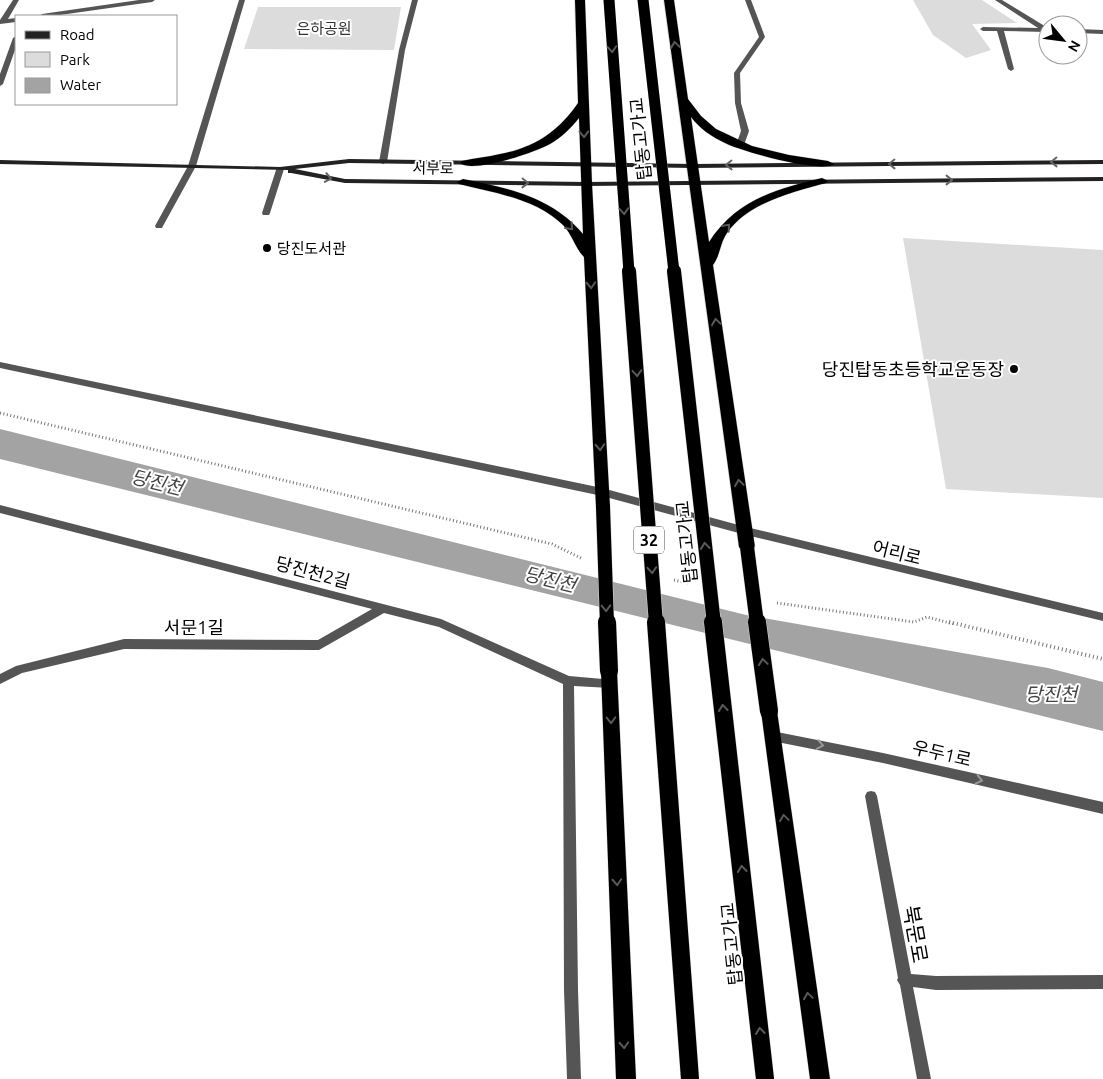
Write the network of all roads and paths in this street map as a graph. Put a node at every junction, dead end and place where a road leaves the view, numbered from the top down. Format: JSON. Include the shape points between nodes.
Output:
{"nodes":[{"id":1,"x":16,"y":0,"type":"edge"},
{"id":2,"x":152,"y":0,"type":"edge"},
{"id":3,"x":242,"y":0,"type":"edge"},
{"id":4,"x":415,"y":0,"type":"edge"},
{"id":5,"x":580,"y":0,"type":"edge"},
{"id":6,"x":608,"y":0,"type":"edge"},
{"id":7,"x":643,"y":0,"type":"edge"},
{"id":8,"x":669,"y":0,"type":"edge"},
{"id":9,"x":748,"y":0,"type":"edge"},
{"id":10,"x":998,"y":0,"type":"edge"},
{"id":11,"x":49,"y":15,"type":"edge"},
{"id":12,"x":15,"y":20,"type":"edge"},
{"id":13,"x":1,"y":22,"type":"edge"},
{"id":14,"x":1038,"y":24,"type":"edge"},
{"id":15,"x":983,"y":29,"type":"dead end"},
{"id":16,"x":1000,"y":30,"type":"junction"},
{"id":17,"x":1038,"y":30,"type":"edge"},
{"id":18,"x":1088,"y":31,"type":"edge"},
{"id":19,"x":1103,"y":32,"type":"edge"},
{"id":20,"x":15,"y":41,"type":"edge"},
{"id":21,"x":1011,"y":69,"type":"dead end"},
{"id":22,"x":0,"y":84,"type":"edge"},
{"id":23,"x":681,"y":90,"type":"junction"},
{"id":24,"x":583,"y":103,"type":"junction"},
{"id":25,"x":740,"y":145,"type":"junction"},
{"id":26,"x":0,"y":162,"type":"edge"},
{"id":27,"x":384,"y":162,"type":"junction"},
{"id":28,"x":1103,"y":162,"type":"edge"},
{"id":29,"x":466,"y":163,"type":"junction"},
{"id":30,"x":828,"y":164,"type":"junction"},
{"id":31,"x":585,"y":165,"type":"junction"},
{"id":32,"x":192,"y":166,"type":"junction"},
{"id":33,"x":694,"y":166,"type":"junction"},
{"id":34,"x":280,"y":169,"type":"junction"},
{"id":35,"x":1103,"y":179,"type":"edge"},
{"id":36,"x":822,"y":181,"type":"junction"},
{"id":37,"x":462,"y":182,"type":"junction"},
{"id":38,"x":696,"y":183,"type":"junction"},
{"id":39,"x":586,"y":184,"type":"junction"},
{"id":40,"x":266,"y":213,"type":"dead end"},
{"id":41,"x":159,"y":226,"type":"dead end"},
{"id":42,"x":590,"y":262,"type":"junction"},
{"id":43,"x":708,"y":271,"type":"junction"},
{"id":44,"x":0,"y":364,"type":"edge"},
{"id":45,"x":0,"y":413,"type":"edge"},
{"id":46,"x":602,"y":499,"type":"junction"},
{"id":47,"x":0,"y":508,"type":"edge"},
{"id":48,"x":747,"y":539,"type":"junction"},
{"id":49,"x":589,"y":561,"type":"dead end"},
{"id":50,"x":666,"y":578,"type":"dead end"},
{"id":51,"x":696,"y":585,"type":"dead end"},
{"id":52,"x":773,"y":603,"type":"dead end"},
{"id":53,"x":383,"y":608,"type":"junction"},
{"id":54,"x":1103,"y":617,"type":"edge"},
{"id":55,"x":1103,"y":659,"type":"edge"},
{"id":56,"x":609,"y":677,"type":"junction"},
{"id":57,"x":0,"y":678,"type":"edge"},
{"id":58,"x":568,"y":682,"type":"junction"},
{"id":59,"x":772,"y":736,"type":"junction"},
{"id":60,"x":871,"y":796,"type":"dead end"},
{"id":61,"x":1103,"y":808,"type":"edge"},
{"id":62,"x":904,"y":980,"type":"junction"},
{"id":63,"x":1103,"y":982,"type":"edge"},
{"id":64,"x":574,"y":1079,"type":"edge"},
{"id":65,"x":626,"y":1079,"type":"edge"},
{"id":66,"x":690,"y":1079,"type":"edge"},
{"id":67,"x":766,"y":1079,"type":"edge"},
{"id":68,"x":820,"y":1079,"type":"edge"},
{"id":69,"x":924,"y":1079,"type":"edge"}],
"edges":[{"from":1,"to":13,"type":"street"},
{"from":2,"to":11,"type":"street"},
{"from":3,"to":32,"type":"street"},
{"from":4,"to":27,"type":"street","via":[[402,50]]},
{"from":5,"to":24,"type":"highway"},
{"from":6,"to":66,"type":"highway","name":"탑동고가교","number":"32","one_way":true,"bridge":true},
{"from":67,"to":7,"type":"highway","name":"탑동고가교","one_way":true,"bridge":true},
{"from":23,"to":8,"type":"highway","one_way":true},
{"from":9,"to":25,"type":"street","via":[[762,37],[737,73],[738,103],[745,131]]},
{"from":10,"to":14,"type":"street"},
{"from":12,"to":13,"type":"street"},
{"from":15,"to":16,"type":"street"},
{"from":16,"to":17,"type":"street"},
{"from":16,"to":21,"type":"street"},
{"from":18,"to":19,"type":"street"},
{"from":20,"to":22,"type":"street"},
{"from":23,"to":25,"type":"highway","via":[[688,107],[700,122]]},
{"from":23,"to":33,"type":"highway"},
{"from":24,"to":29,"type":"highway","via":[[570,124],[538,146],[510,156]]},
{"from":24,"to":31,"type":"highway","one_way":true},
{"from":25,"to":30,"type":"highway"},
{"from":26,"to":32,"type":"main road","name":"서부로"},
{"from":27,"to":29,"type":"main road","name":"서부로"},
{"from":27,"to":34,"type":"main road","name":"서부로","via":[[349,161]]},
{"from":28,"to":30,"type":"main road","name":"서부로","one_way":true},
{"from":29,"to":31,"type":"main road","name":"서부로"},
{"from":30,"to":33,"type":"main road","name":"서부로","one_way":true},
{"from":31,"to":33,"type":"main road","name":"서부로"},
{"from":31,"to":39,"type":"highway"},
{"from":32,"to":34,"type":"main road","name":"서부로"},
{"from":32,"to":41,"type":"street"},
{"from":33,"to":38,"type":"highway"},
{"from":34,"to":37,"type":"main road","name":"서부로","one_way":true,"via":[[345,181]]},
{"from":34,"to":40,"type":"street"},
{"from":36,"to":35,"type":"main road","name":"서부로","one_way":true},
{"from":36,"to":38,"type":"main road","name":"서부로"},
{"from":43,"to":36,"type":"highway","one_way":true,"via":[[714,245],[737,216],[774,195]]},
{"from":37,"to":39,"type":"main road","name":"서부로","one_way":true},
{"from":37,"to":42,"type":"highway","one_way":true,"via":[[510,192],[542,204],[568,224],[585,248]]},
{"from":38,"to":39,"type":"main road","name":"서부로"},
{"from":38,"to":43,"type":"highway"},
{"from":39,"to":42,"type":"highway"},
{"from":42,"to":46,"type":"highway","one_way":true},
{"from":48,"to":43,"type":"highway","one_way":true},
{"from":44,"to":46,"type":"street","name":"어리로"},
{"from":45,"to":49,"type":"path","via":[[543,541]]},
{"from":46,"to":48,"type":"street","name":"어리로","via":[[685,515]]},
{"from":46,"to":56,"type":"highway","one_way":true,"bridge":true},
{"from":47,"to":53,"type":"street","name":"당진천2길"},
{"from":48,"to":54,"type":"street","name":"어리로"},
{"from":59,"to":48,"type":"highway","one_way":true,"bridge":true},
{"from":50,"to":51,"type":"path"},
{"from":52,"to":55,"type":"path","via":[[914,622],[927,617]]},
{"from":53,"to":57,"type":"street","name":"서문1길","via":[[319,644],[124,644],[20,669]]},
{"from":53,"to":58,"type":"street","name":"당진천2길","via":[[441,623]]},
{"from":56,"to":58,"type":"street","name":"당진천2길"},
{"from":56,"to":65,"type":"highway","one_way":true},
{"from":58,"to":64,"type":"street"},
{"from":59,"to":61,"type":"street","name":"우두1로","one_way":true},
{"from":68,"to":59,"type":"highway","one_way":true},
{"from":60,"to":62,"type":"street","name":"북문로"},
{"from":62,"to":63,"type":"street","via":[[936,983]]},
{"from":62,"to":69,"type":"street","name":"북문로"}]}
